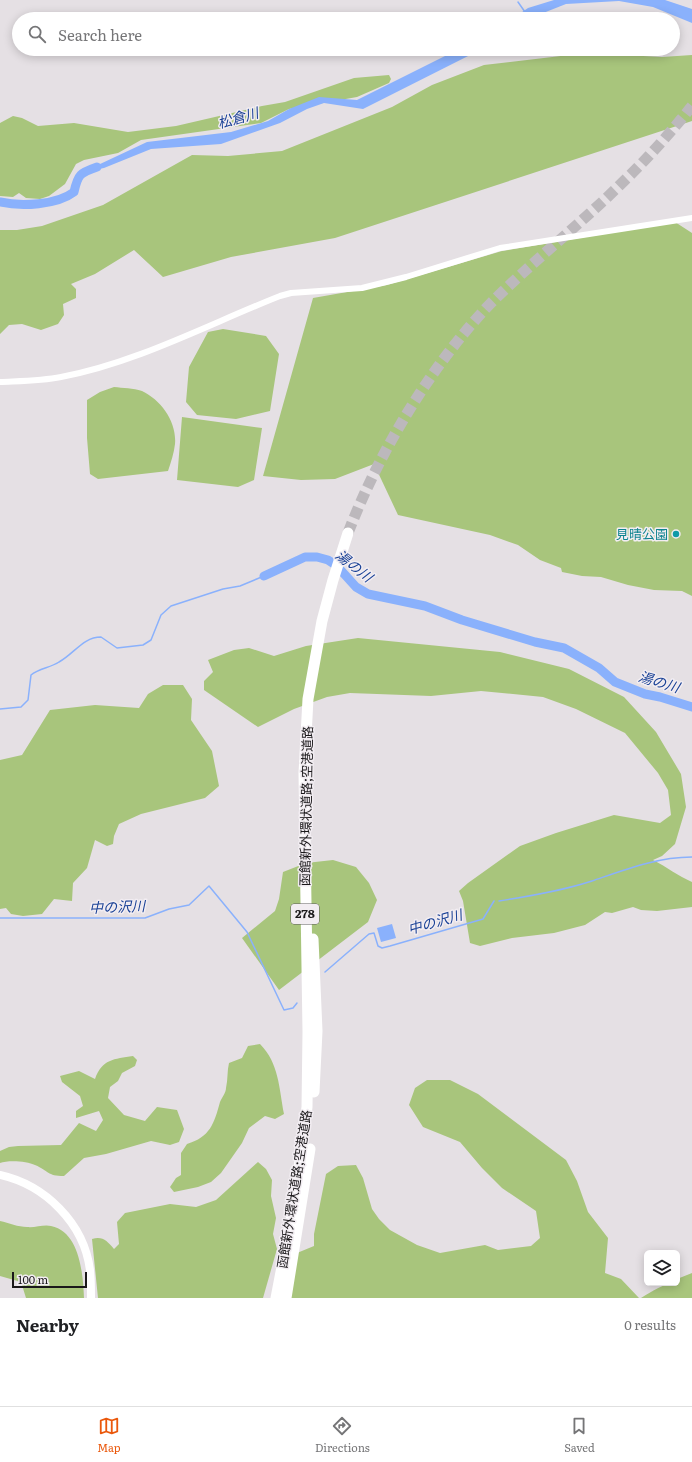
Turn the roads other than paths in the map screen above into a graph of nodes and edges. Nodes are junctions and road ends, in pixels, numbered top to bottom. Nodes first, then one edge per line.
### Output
1 (692, 218) edge
2 (0, 382) edge
3 (351, 534) tunnel mouth
4 (0, 1175) edge
5 (289, 1249) junction
6 (91, 1298) edge
7 (276, 1298) edge
8 (286, 1298) edge

1 - 2 street
3 - 5 highway, 函館新外環状道路;空港道路 / 278
4 - 6 main road
5 - 7 highway, 函館新外環状道路;空港道路 / 278
5 - 8 highway, 函館新外環状道路;空港道路 / 278

